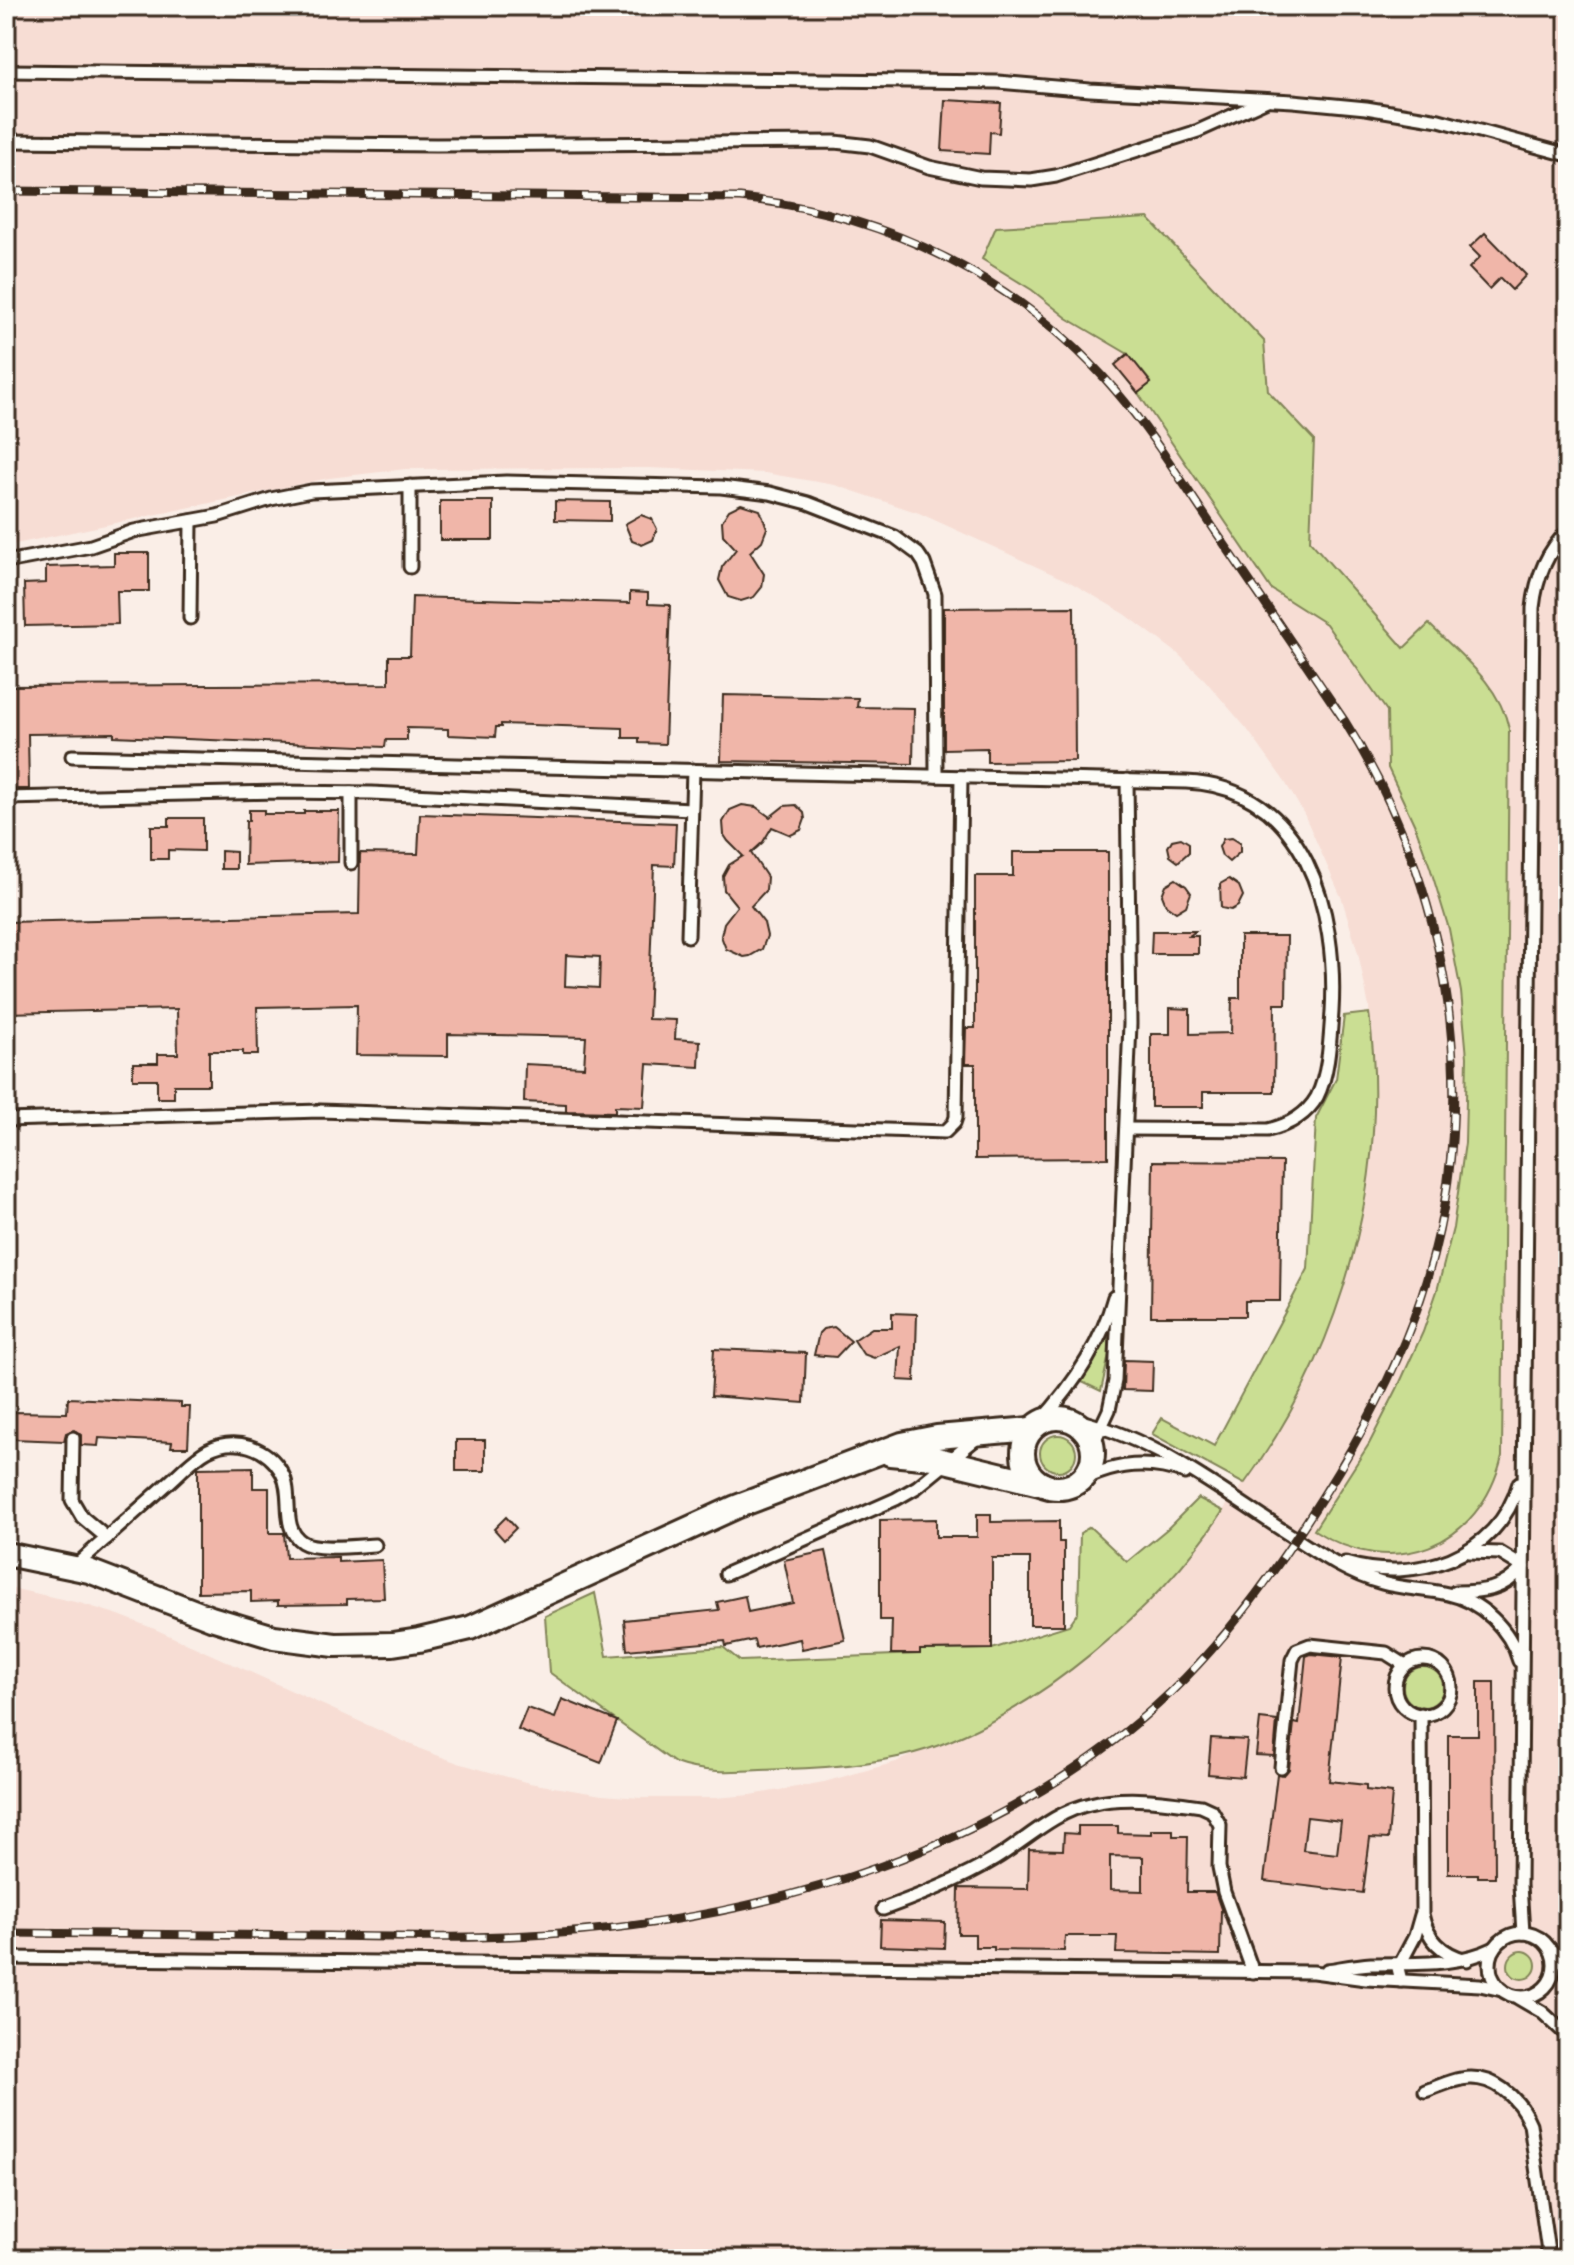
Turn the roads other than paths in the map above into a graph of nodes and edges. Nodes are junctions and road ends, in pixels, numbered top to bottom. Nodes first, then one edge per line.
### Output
1 (6, 71) edge
2 (1268, 100) junction
3 (6, 141) edge
4 (1568, 155) edge
5 (410, 486) junction
6 (191, 521) junction
7 (1568, 531) edge
8 (6, 562) edge
9 (410, 567) dead end
10 (190, 618) dead end
11 (72, 756) dead end
12 (693, 770) junction
13 (936, 776) junction
14 (961, 777) junction
15 (1127, 780) junction
16 (351, 793) junction
17 (6, 798) edge
18 (691, 809) junction
19 (351, 863) dead end
20 (688, 936) dead end
21 (6, 1120) edge
22 (1126, 1129) junction
23 (1118, 1282) junction
24 (1035, 1426) junction
25 (985, 1433) junction
26 (1098, 1435) junction
27 (73, 1438) dead end
28 (877, 1454) junction
29 (1524, 1455) junction
30 (947, 1462) junction
31 (1074, 1485) junction
32 (1211, 1485) junction
33 (1046, 1486) junction
34 (107, 1538) junction
35 (375, 1545) dead end
36 (1316, 1551) junction
37 (1467, 1553) junction
38 (6, 1554) edge
39 (73, 1567) junction
40 (1523, 1567) junction
41 (726, 1574) dead end
42 (1434, 1592) junction
43 (1405, 1665) junction
44 (1522, 1670) junction
45 (1421, 1714) junction
46 (1281, 1767) dead end
47 (883, 1909) dead end
48 (1422, 1914) junction
49 (1523, 1933) junction
50 (1546, 1945) junction
51 (1495, 1948) junction
52 (6, 1958) edge
53 (1467, 1960) junction
54 (1401, 1964) junction
55 (1568, 1967) edge
56 (1253, 1972) junction
57 (1313, 1972) junction
58 (1401, 1981) junction
59 (1502, 1990) junction
60 (1514, 1996) junction
61 (1568, 2036) edge
62 (1425, 2091) dead end
63 (1549, 2259) edge

1 - 2 lane
2 - 3 lane
2 - 4 lane
5 - 6 lane
5 - 9 lane
5 - 13 lane
6 - 8 lane
6 - 10 lane
7 - 29 lane
11 - 12 lane
12 - 13 lane
12 - 18 lane
13 - 14 lane
14 - 15 lane
14 - 21 lane
15 - 22 lane
15 - 22 lane
16 - 17 lane
16 - 18 lane
16 - 19 lane
18 - 20 lane
22 - 23 lane
23 - 24 lane
23 - 26 lane
24 - 25 street
24 - 26 street
24 - 33 street
25 - 28 street
25 - 30 lane
26 - 31 street
26 - 32 lane
27 - 34 lane
28 - 30 street
28 - 39 street
29 - 37 lane
29 - 40 lane
30 - 33 street
30 - 41 lane
31 - 32 lane
31 - 33 street
32 - 36 lane
34 - 35 lane
34 - 39 lane
36 - 37 lane
36 - 42 lane
37 - 40 lane
38 - 39 street
40 - 42 lane
40 - 44 lane
42 - 44 lane
43 - 45 lane
43 - 45 lane
43 - 46 lane
44 - 49 lane
45 - 48 lane
47 - 56 lane
48 - 53 lane
48 - 54 lane
49 - 50 lane
49 - 51 lane
50 - 55 lane
50 - 60 lane
51 - 53 lane
51 - 59 lane
52 - 56 lane
53 - 54 lane
54 - 57 lane
54 - 58 lane
56 - 57 lane
57 - 58 lane
58 - 59 lane
59 - 60 lane
60 - 61 lane
62 - 63 lane

